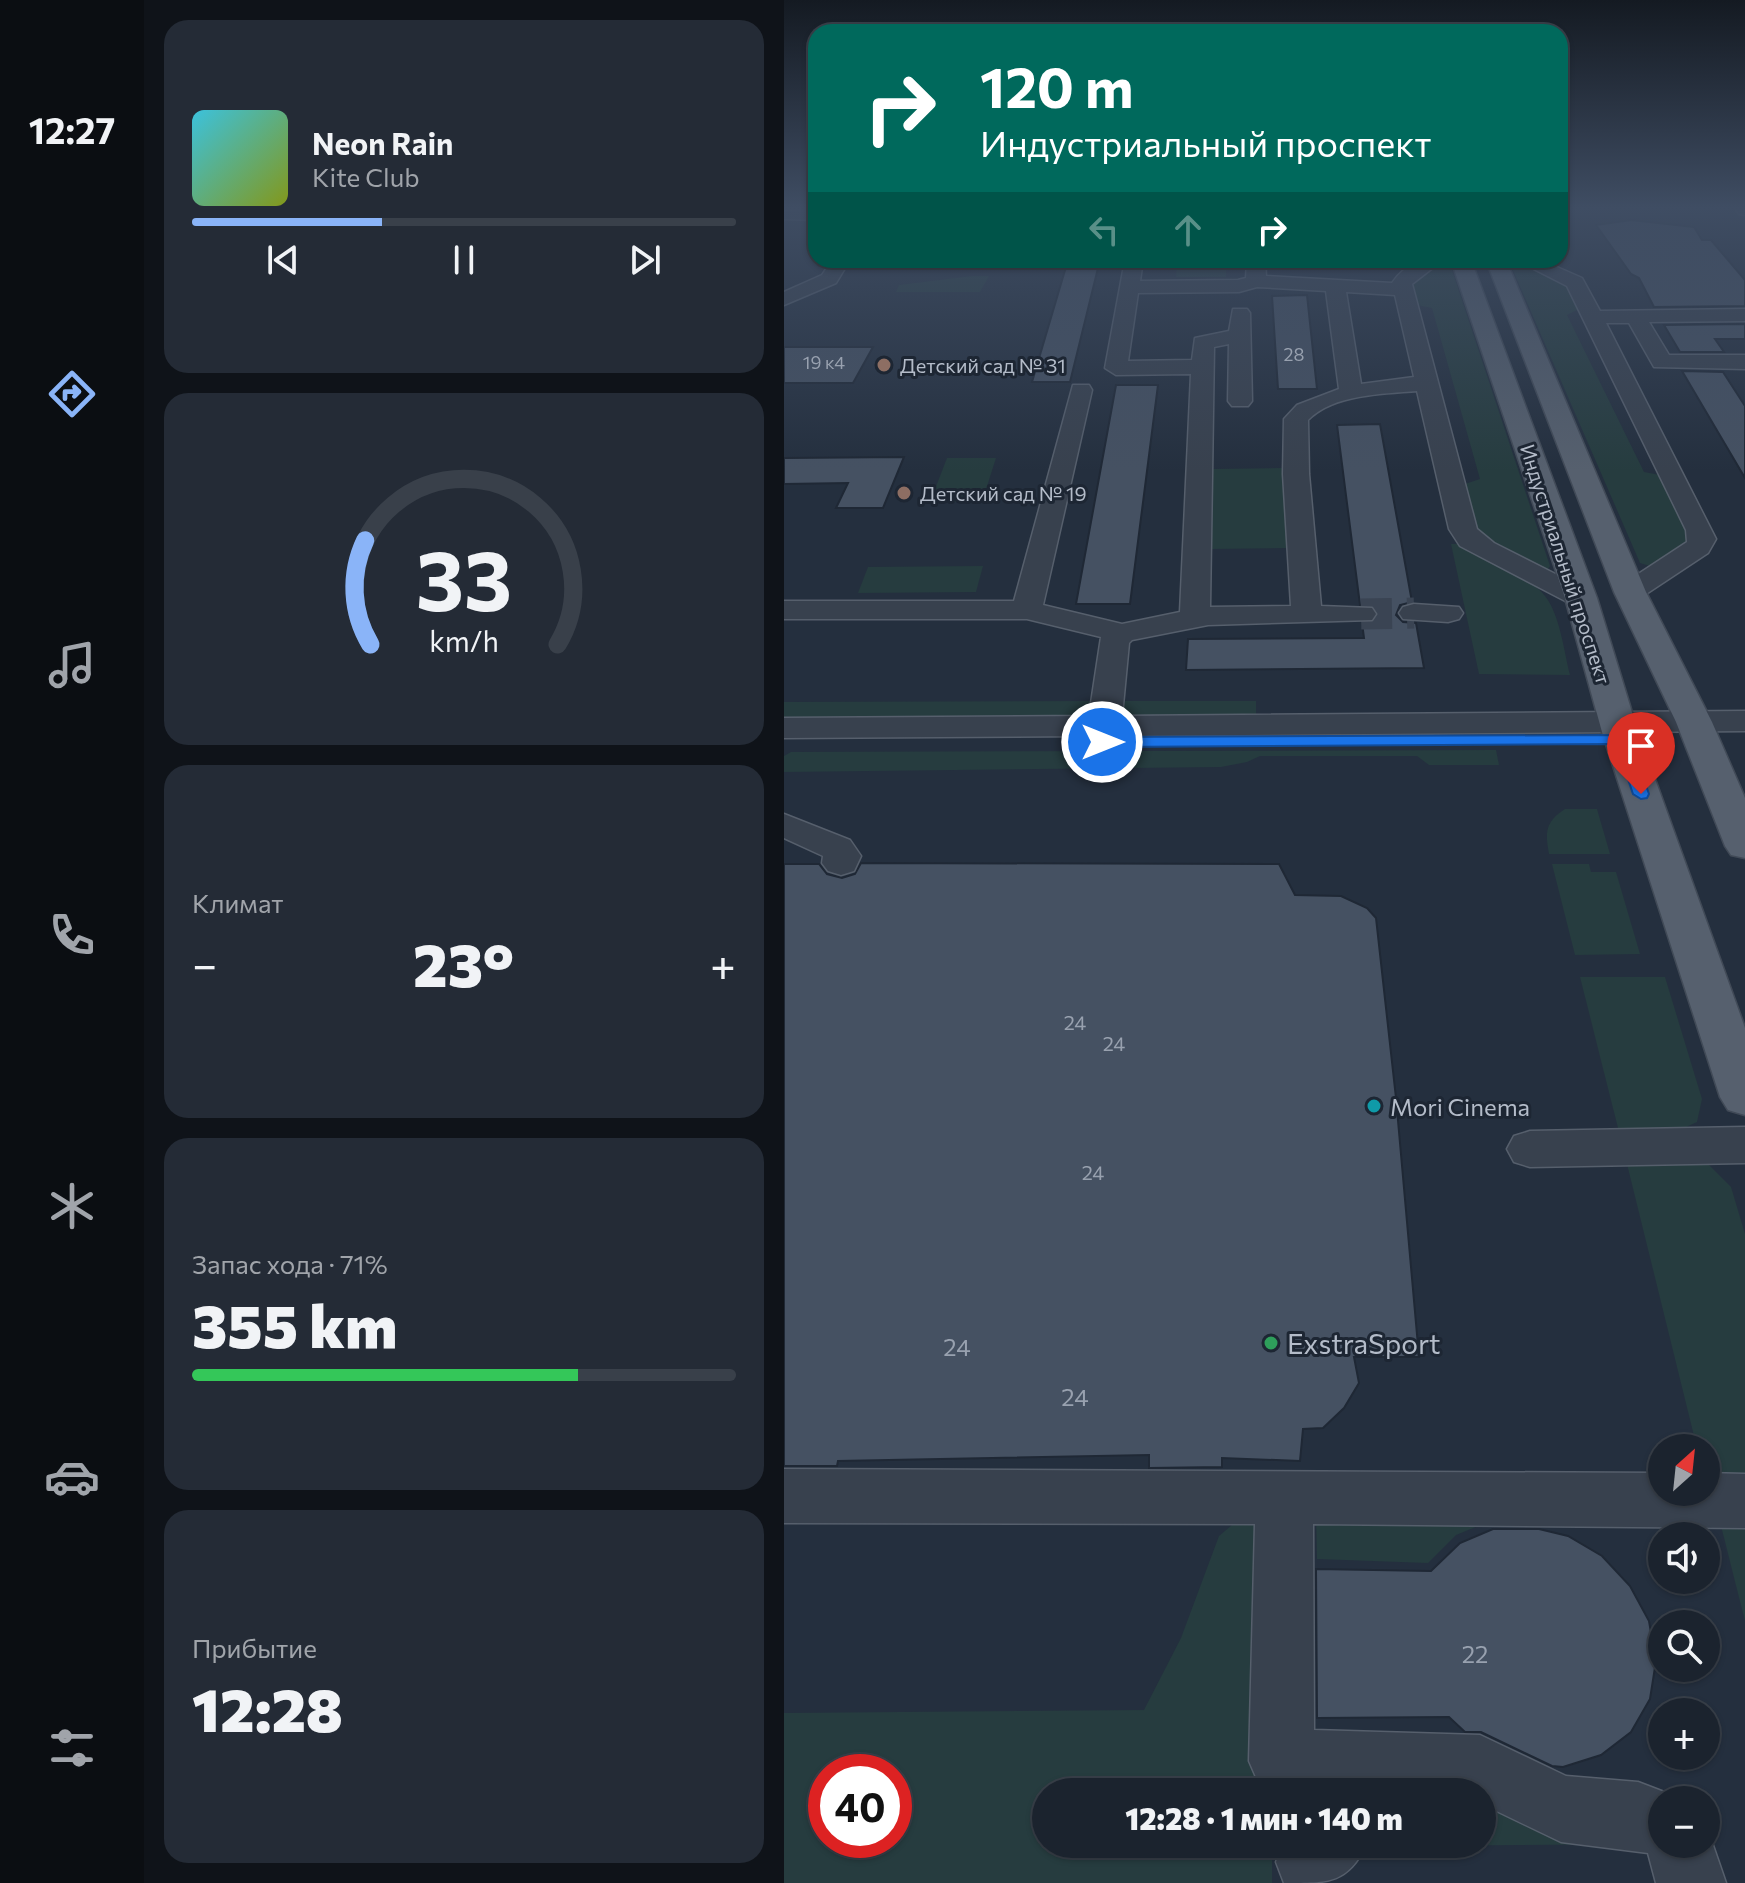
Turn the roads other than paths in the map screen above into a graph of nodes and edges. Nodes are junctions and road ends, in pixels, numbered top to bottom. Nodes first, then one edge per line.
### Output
1 (1127, 295) edge
2 (1247, 295) edge
3 (1336, 295) edge
4 (1405, 295) edge
5 (1473, 295) edge
6 (1510, 295) edge
7 (1581, 295) edge
8 (1745, 315) edge
9 (1635, 316) junction
10 (1592, 317) junction
11 (1241, 337) junction
12 (1745, 362) edge
13 (1201, 367) junction
14 (1427, 383) junction
15 (1081, 390) dead end
16 (1351, 394) junction
17 (1202, 401) junction
18 (1273, 402) junction
19 (1305, 585) junction
20 (1630, 592) junction
21 (1581, 598) junction
22 (784, 610) edge
23 (1027, 610) junction
24 (1414, 613) tunnel mouth
25 (1448, 613) dead end
26 (1361, 614) tunnel mouth
27 (1307, 615) junction
28 (1202, 617) junction
29 (1122, 633) junction
30 (1745, 721) edge
31 (784, 728) edge
32 (1698, 730) junction
33 (1620, 731) junction
34 (1103, 734) junction
35 (1745, 739) edge
36 (784, 743) edge
37 (784, 825) edge
38 (1745, 846) edge
39 (841, 863) dead end
40 (1745, 1097) edge
41 (1745, 1145) edge
42 (1530, 1149) dead end
43 (784, 1496) edge
44 (1284, 1497) junction
45 (1745, 1501) edge
46 (1347, 1778) edge
47 (1648, 1819) edge
48 (1684, 1858) edge
49 (1691, 1883) edge

1 - 13 street
2 - 11 street
3 - 16 street
4 - 14 street
5 - 21 main road, Индустриальный проспект
6 - 20 main road, Индустриальный проспект
7 - 10 street
8 - 9 street
9 - 10 street
9 - 12 street
10 - 20 street
11 - 13 street
11 - 18 street
13 - 17 street
14 - 16 street
14 - 21 street
15 - 23 street
16 - 18 street
17 - 18 street
17 - 28 street
18 - 19 street
19 - 27 street
19 - 28 street
20 - 32 main road, Индустриальный проспект
21 - 33 main road, Индустриальный проспект
22 - 23 street
23 - 29 street
24 - 25 street
26 - 27 street
27 - 28 street
28 - 29 street
29 - 34 street
30 - 32 street
31 - 34 street
32 - 33 street
32 - 35 street
32 - 38 main road, Индустриальный проспект
33 - 34 street
33 - 40 main road, Индустриальный проспект
34 - 36 street
37 - 39 street
41 - 42 street
43 - 44 street
44 - 45 street
44 - 46 street
46 - 47 street
48 - 49 street

